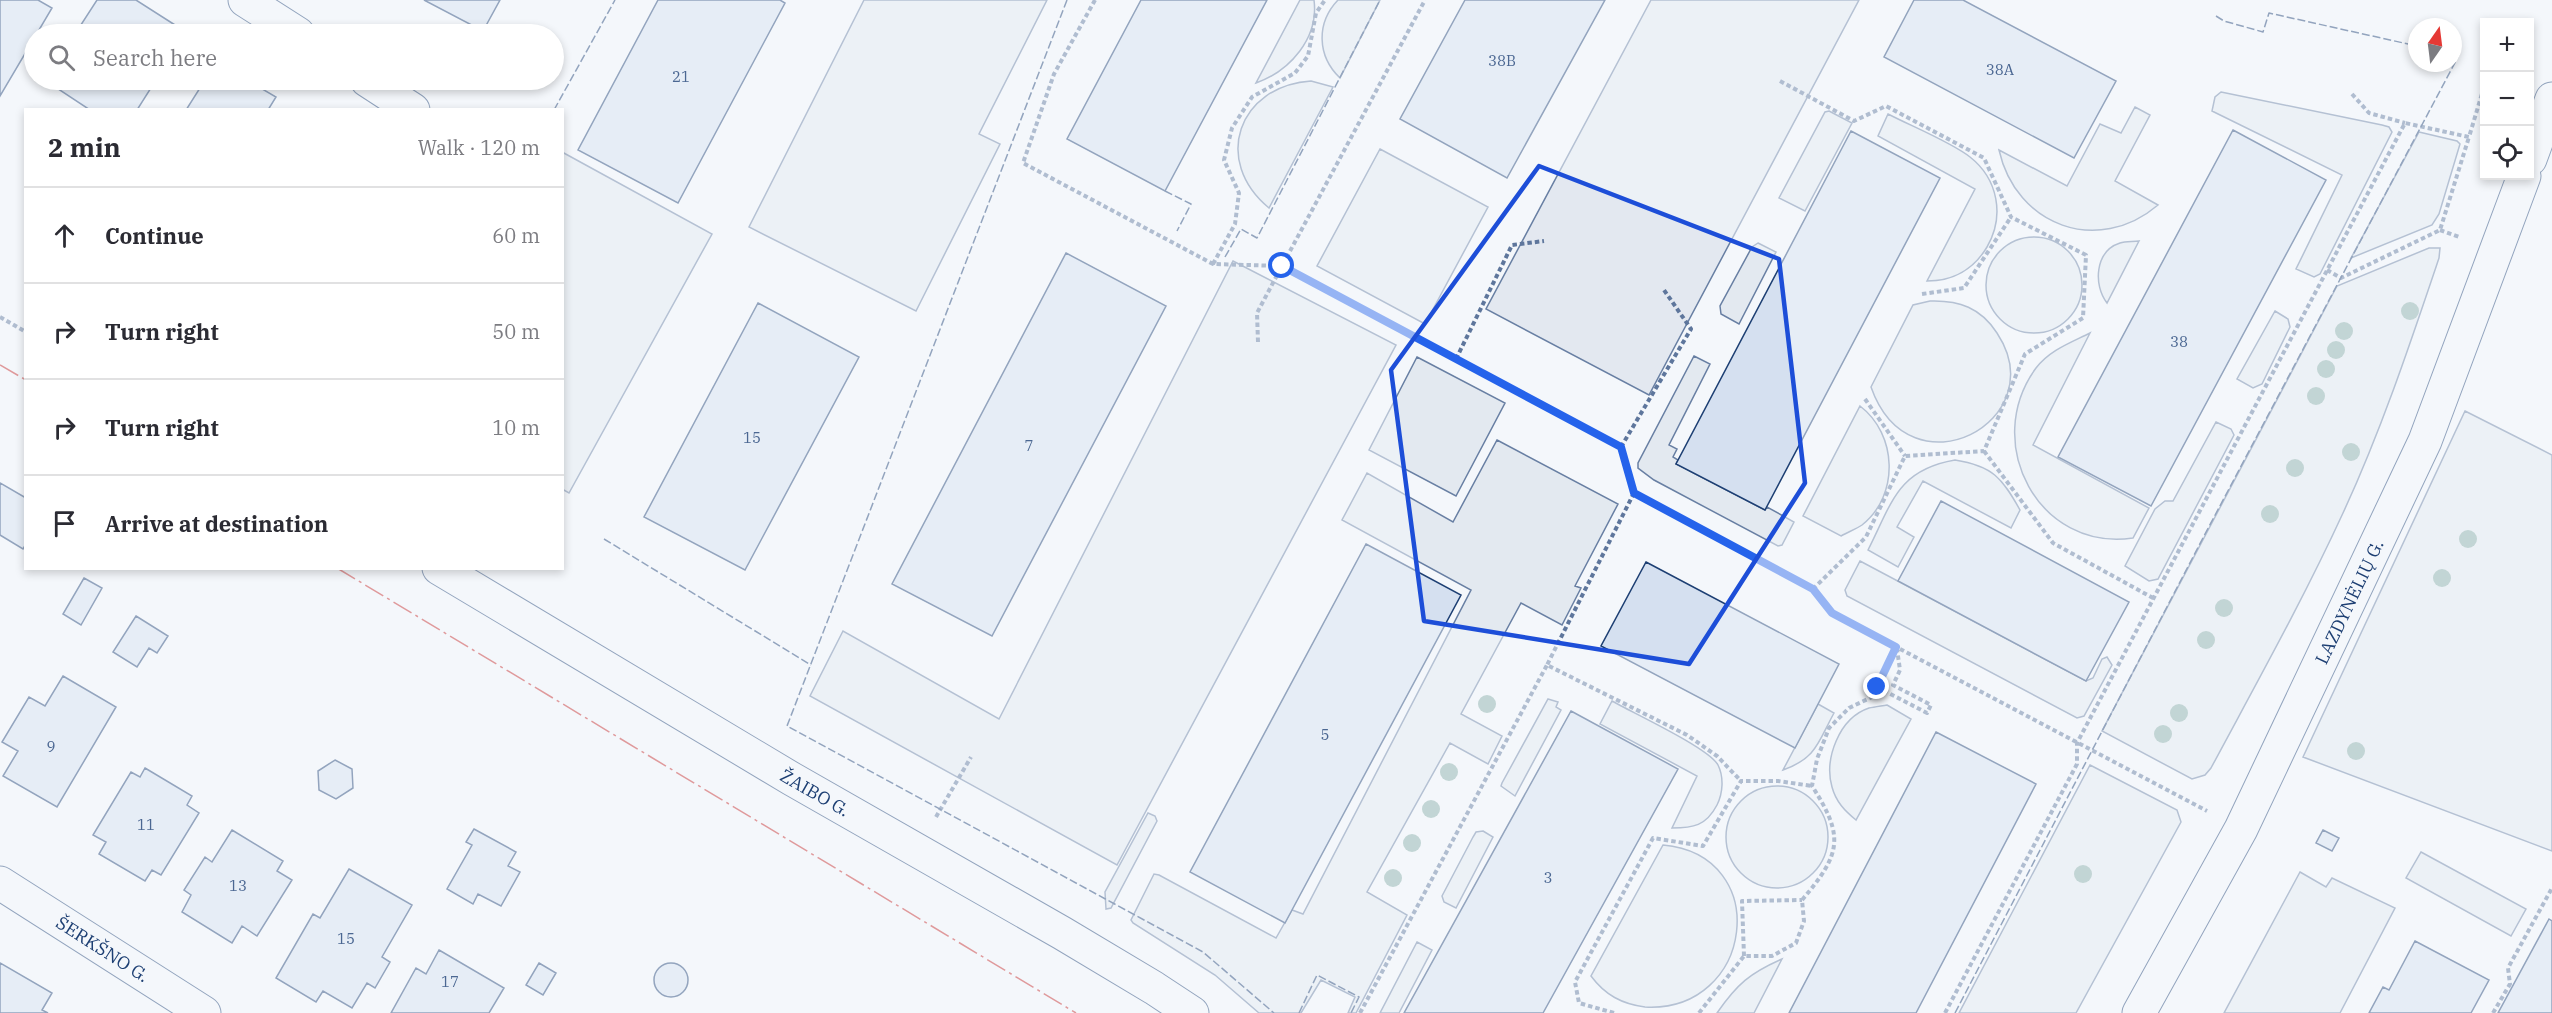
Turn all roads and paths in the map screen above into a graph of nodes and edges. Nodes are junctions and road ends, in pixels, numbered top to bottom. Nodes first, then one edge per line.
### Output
1 (246, 0) edge
2 (1095, 0) edge
3 (1325, 0) edge
4 (1425, 0) edge
5 (283, 24) edge
6 (1780, 81) dead end
7 (383, 90) edge
8 (2352, 94) dead end
9 (2552, 99) edge
10 (2480, 100) edge
11 (411, 108) edge
12 (2405, 123) junction
13 (2469, 137) junction
14 (2534, 146) edge
15 (2523, 180) edge
16 (2011, 217) junction
17 (1544, 241) dead end
18 (1213, 264) junction
19 (1282, 266) junction
20 (2327, 270) junction
21 (1664, 290) dead end
22 (1922, 294) dead end
23 (0, 317) edge
24 (24, 331) edge
25 (1257, 342) dead end
26 (1456, 359) junction
27 (1864, 399) dead end
28 (1621, 447) junction
29 (1984, 451) junction
30 (1905, 456) junction
31 (1634, 493) junction
32 (442, 570) edge
33 (1813, 589) junction
34 (2153, 598) junction
35 (1897, 648) junction
36 (1547, 665) junction
37 (1877, 687) junction
38 (2077, 743) junction
39 (971, 757) dead end
40 (1741, 781) junction
41 (1812, 786) junction
42 (944, 804) dead end
43 (2241, 830) junction
44 (0, 883) edge
45 (2552, 888) edge
46 (1802, 900) junction
47 (1744, 956) junction
48 (204, 1013) edge
49 (1192, 1013) edge
50 (1360, 1013) edge
51 (1614, 1013) edge
52 (1699, 1013) edge
53 (1945, 1013) edge
54 (2139, 1013) edge
55 (2493, 1013) edge

1 - 5 street
2 - 18 path
3 - 18 path
4 - 19 path
6 - 16 path
7 - 11 street
8 - 12 path
9 - 14 street
10 - 13 path
12 - 13 path
12 - 20 path
13 - 20 path
15 - 43 street, LAZDYNĖLIŲ G.
16 - 22 path
16 - 29 path
17 - 26 path
18 - 19 path
19 - 25 path
19 - 26 path
20 - 34 path
21 - 28 path
23 - 24 path
26 - 28 path
27 - 30 path
28 - 31 path
29 - 30 path
29 - 34 path
30 - 33 path
31 - 33 path
31 - 36 path
32 - 49 street, ŽAIBO G.
33 - 35 path
34 - 38 path
35 - 37 path
35 - 37 path
35 - 38 path
36 - 40 path
36 - 50 path
37 - 41 path
38 - 43 path
38 - 53 path
39 - 42 path
40 - 41 path
40 - 51 path
41 - 46 path
43 - 54 street, LAZDYNĖLIŲ G.
44 - 48 street, ŠERKŠNO G.
45 - 55 path
46 - 47 path
46 - 47 path
47 - 52 path

